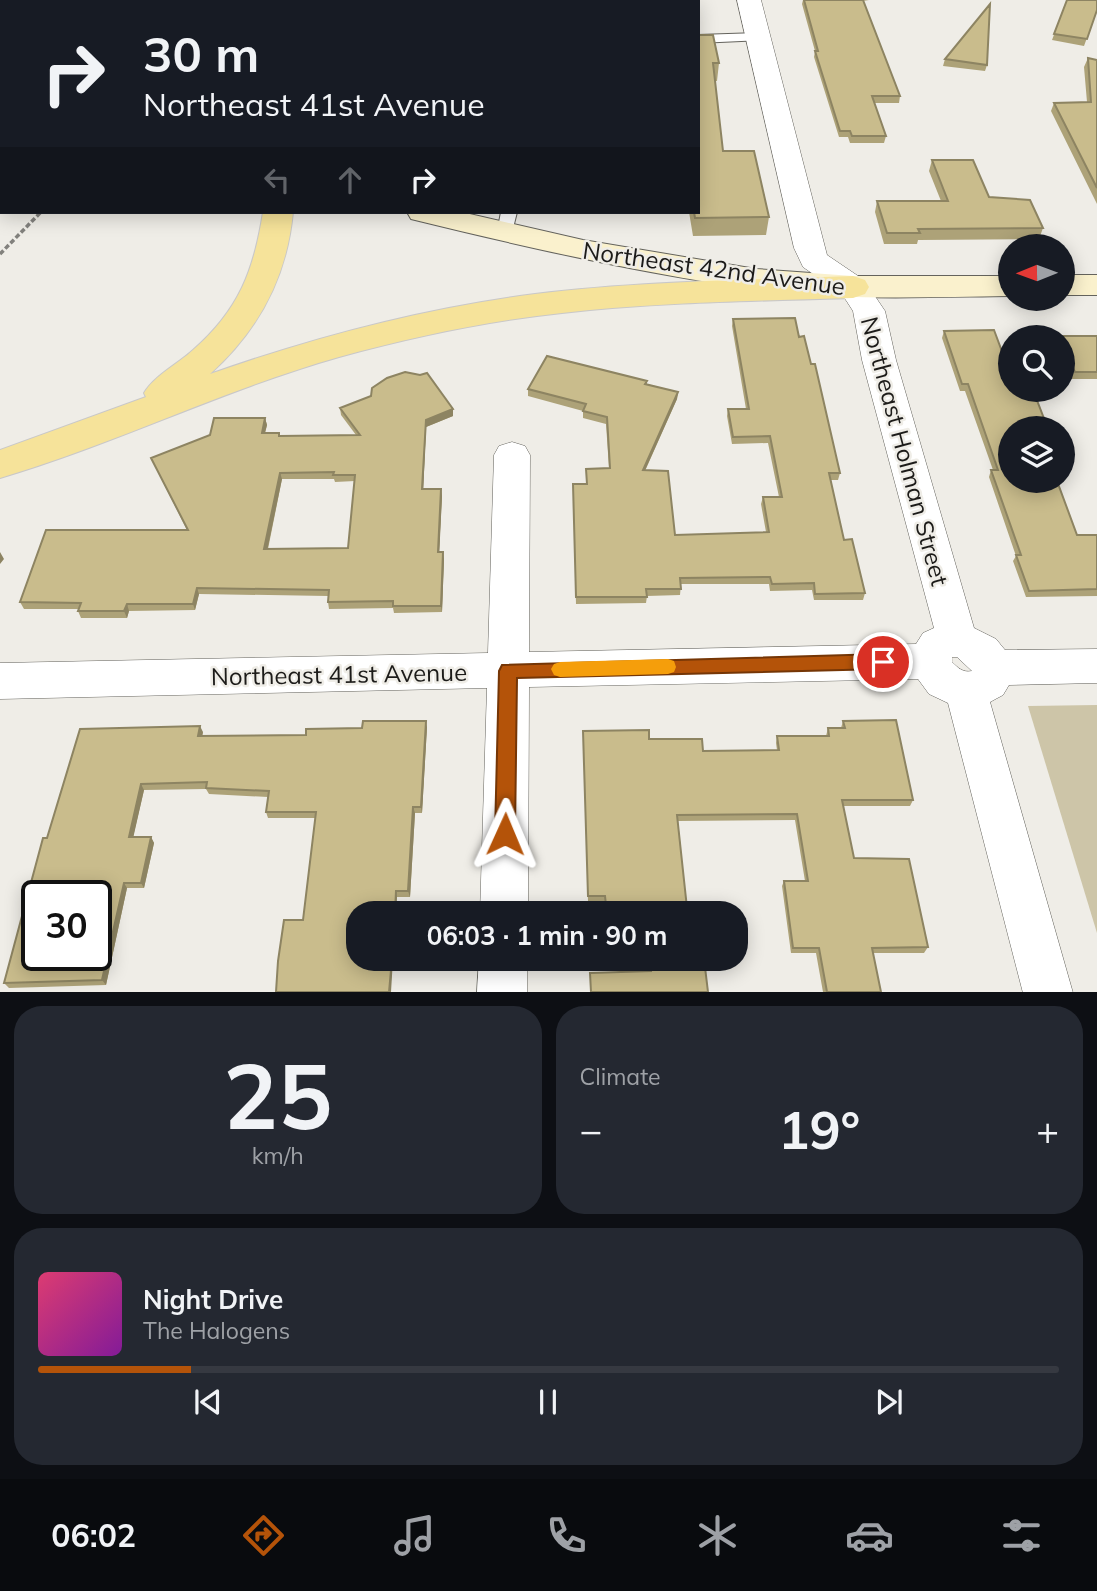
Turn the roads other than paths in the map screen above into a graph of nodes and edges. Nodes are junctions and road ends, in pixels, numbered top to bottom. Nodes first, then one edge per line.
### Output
1 (749, 0) edge
2 (758, 37) junction
3 (700, 39) edge
4 (278, 214) edge
5 (437, 214) edge
6 (507, 223) edge
7 (1075, 285) edge
8 (1097, 285) edge
9 (998, 286) edge
10 (853, 288) junction
11 (105, 426) junction
12 (512, 455) dead end
13 (0, 464) edge
14 (0, 482) edge
15 (944, 650) junction
16 (1097, 666) edge
17 (508, 671) junction
18 (979, 679) junction
19 (0, 681) edge
20 (504, 901) edge
21 (503, 971) edge
22 (502, 992) edge
23 (1048, 992) edge

1 - 2 street, Northeast Holman Street
2 - 3 lane
2 - 10 street, Northeast Holman Street
4 - 11 main road
5 - 6 street, Northeast 42nd Avenue
6 - 10 street, Northeast 42nd Avenue
7 - 8 street
9 - 10 street, Northeast 42nd Avenue
10 - 11 main road
10 - 15 street, Northeast Holman Street
11 - 13 main road
11 - 14 main road
12 - 17 street
15 - 17 street, Northeast 41st Avenue
15 - 18 street
16 - 18 street
17 - 19 street, Northeast 41st Avenue
17 - 20 street
18 - 23 street
21 - 22 street

